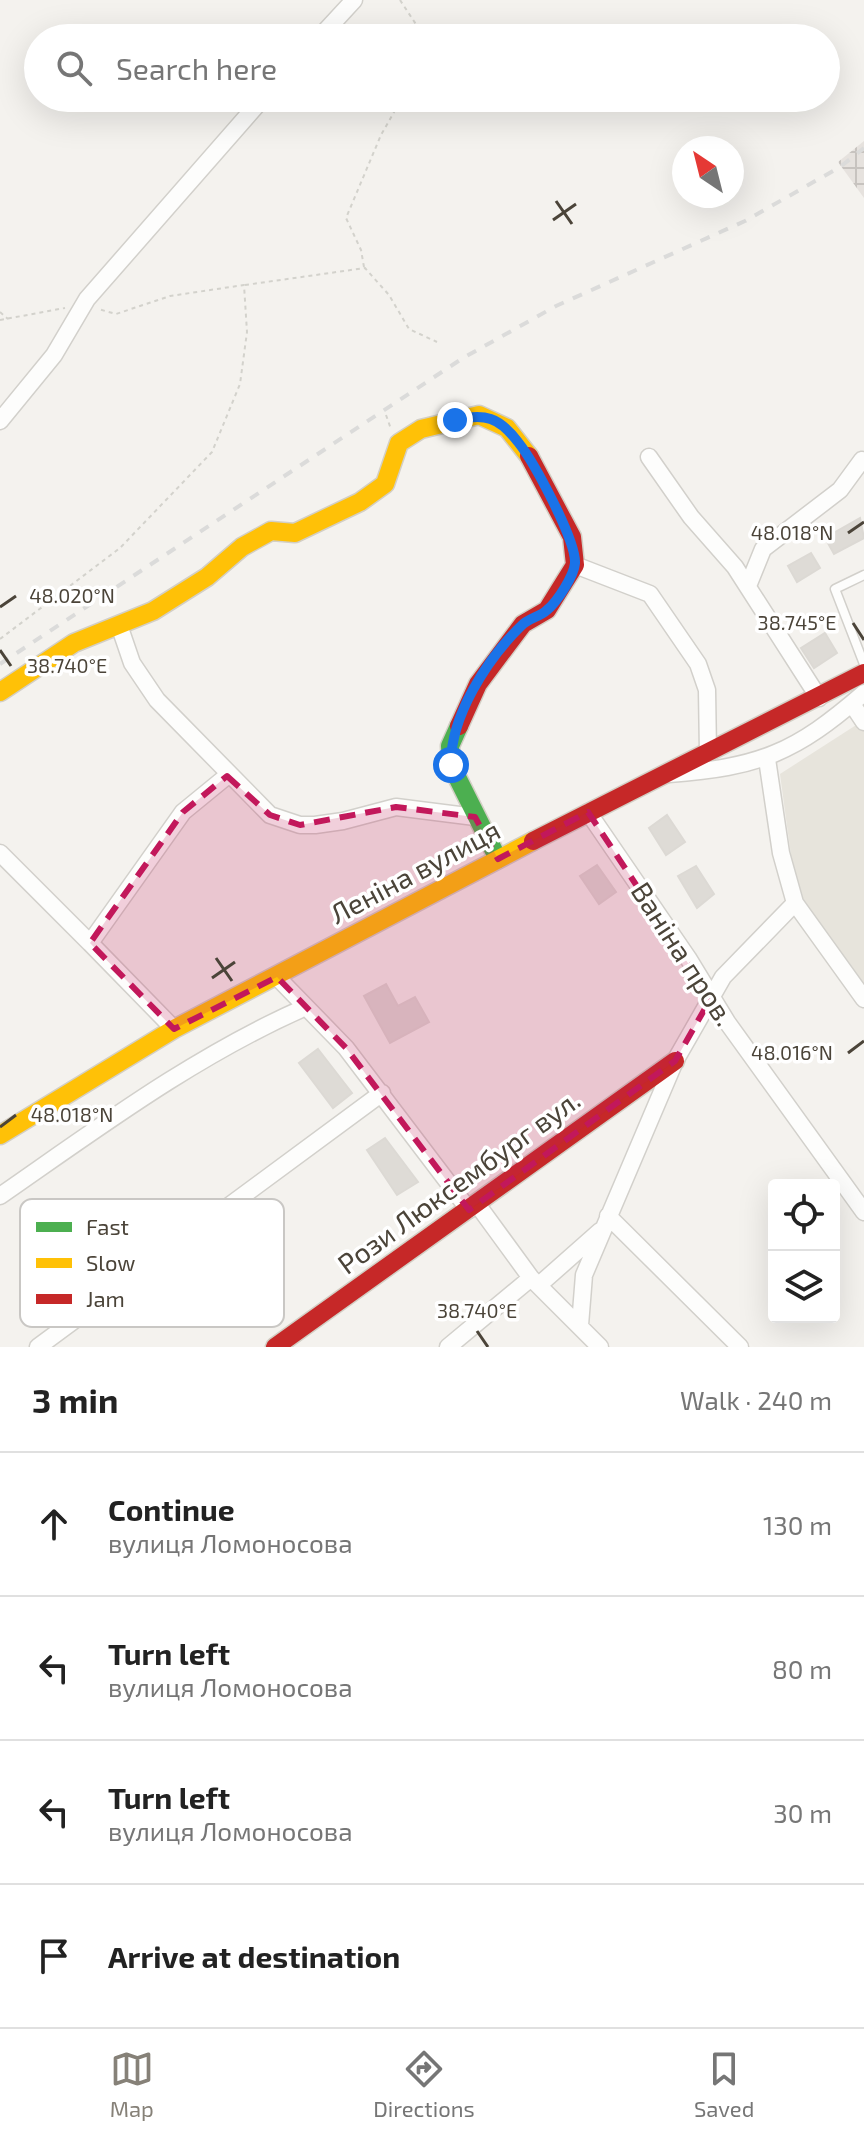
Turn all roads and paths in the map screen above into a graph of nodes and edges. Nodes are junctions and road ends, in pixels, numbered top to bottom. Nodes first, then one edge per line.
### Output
1 (354, 0) edge
2 (400, 0) edge
3 (332, 24) edge
4 (416, 24) edge
5 (251, 112) edge
6 (395, 112) edge
7 (365, 268) junction
8 (244, 285) junction
9 (87, 299) junction
10 (0, 312) edge
11 (8, 319) junction
12 (0, 320) edge
13 (437, 342) dead end
14 (0, 421) edge
15 (649, 457) dead end
16 (862, 460) dead end
17 (575, 565) junction
18 (864, 575) edge
19 (748, 586) junction
20 (119, 625) junction
21 (0, 639) edge
22 (864, 664) edge
23 (864, 673) edge
24 (0, 692) edge
25 (819, 698) junction
26 (858, 698) edge
27 (864, 722) edge
28 (708, 753) junction
29 (767, 759) junction
30 (663, 775) junction
31 (227, 776) junction
32 (588, 812) junction
33 (475, 817) junction
34 (0, 853) edge
35 (498, 859) junction
36 (795, 903) junction
37 (90, 943) junction
38 (277, 977) junction
39 (711, 998) junction
40 (864, 999) edge
41 (306, 1007) junction
42 (174, 1029) junction
43 (675, 1061) junction
44 (382, 1093) junction
45 (0, 1135) edge
46 (0, 1196) edge
47 (238, 1199) edge
48 (473, 1207) junction
49 (864, 1212) edge
50 (606, 1222) junction
51 (535, 1282) junction
52 (65, 1327) edge
53 (587, 1339) edge
54 (38, 1347) edge
55 (275, 1347) edge
56 (448, 1347) edge
57 (740, 1347) edge

1 - 3 street
2 - 4 path
5 - 9 street
6 - 7 path
7 - 8 path
7 - 13 path
8 - 9 path
8 - 21 path
9 - 11 path
9 - 14 street
10 - 11 path
11 - 12 path
15 - 19 street
16 - 19 street
17 - 20 street
17 - 28 street
17 - 33 street
18 - 22 lane
19 - 25 street
20 - 24 street
20 - 31 street
23 - 25 street, Леніна вулиця
25 - 28 street, Леніна вулиця
26 - 27 street
26 - 29 street
28 - 30 street, Леніна вулиця
29 - 30 street
29 - 36 street
30 - 32 street, Леніна вулиця
31 - 33 street
31 - 37 street
32 - 35 street, Леніна вулиця
32 - 39 street, Ваніна пров.
33 - 35 street
34 - 37 street
35 - 38 street, Леніна вулиця
36 - 39 street
36 - 40 street
37 - 42 street
38 - 41 street
38 - 42 street, Леніна вулиця
39 - 43 street
39 - 49 street, Ваніна пров.
41 - 44 street
41 - 46 street
42 - 45 street, Леніна вулиця
43 - 48 street, Рози Люксембург вул.
43 - 50 street
44 - 47 street
44 - 48 street
48 - 51 street
48 - 55 street, Рози Люксембург вул.
50 - 51 street
50 - 53 street
50 - 57 street
51 - 53 street
51 - 56 street
52 - 54 street

